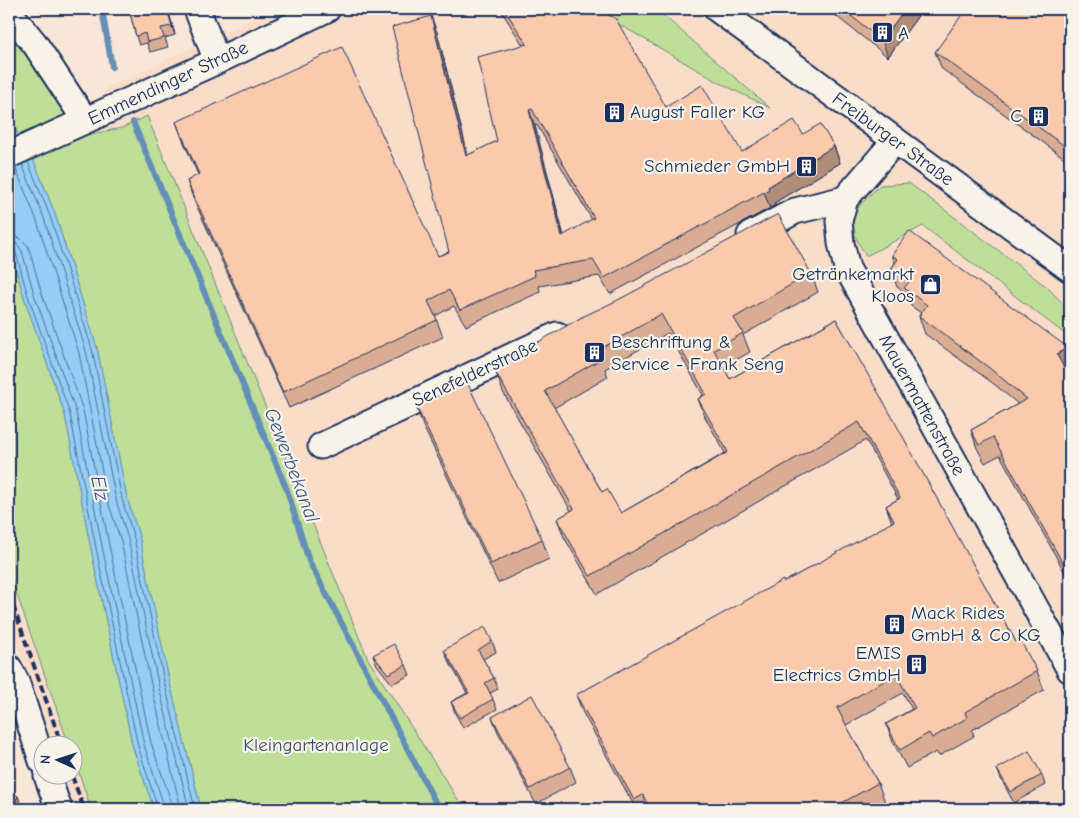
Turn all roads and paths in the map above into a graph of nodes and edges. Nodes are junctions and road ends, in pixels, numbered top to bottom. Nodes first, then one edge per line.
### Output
1 (197, 9) edge
2 (327, 9) edge
3 (717, 9) edge
4 (9, 12) edge
5 (217, 61) junction
6 (74, 126) junction
7 (895, 141) junction
8 (9, 155) edge
9 (845, 199) junction
10 (728, 247) edge
11 (1070, 269) edge
12 (575, 326) edge
13 (320, 446) dead end
14 (9, 668) edge
15 (1070, 670) edge
16 (34, 736) edge
17 (50, 786) edge
18 (58, 809) edge

1 - 5 street
2 - 5 street, Emmendinger Straße
3 - 7 street, Freiburger Straße
4 - 6 street
5 - 6 street, Emmendinger Straße
6 - 8 street, Emmendinger Straße
7 - 9 street, Mauermattenstraße
7 - 11 street, Freiburger Straße
9 - 10 street
9 - 15 street, Mauermattenstraße
12 - 13 street, Senefelderstraße
14 - 16 street
17 - 18 street

